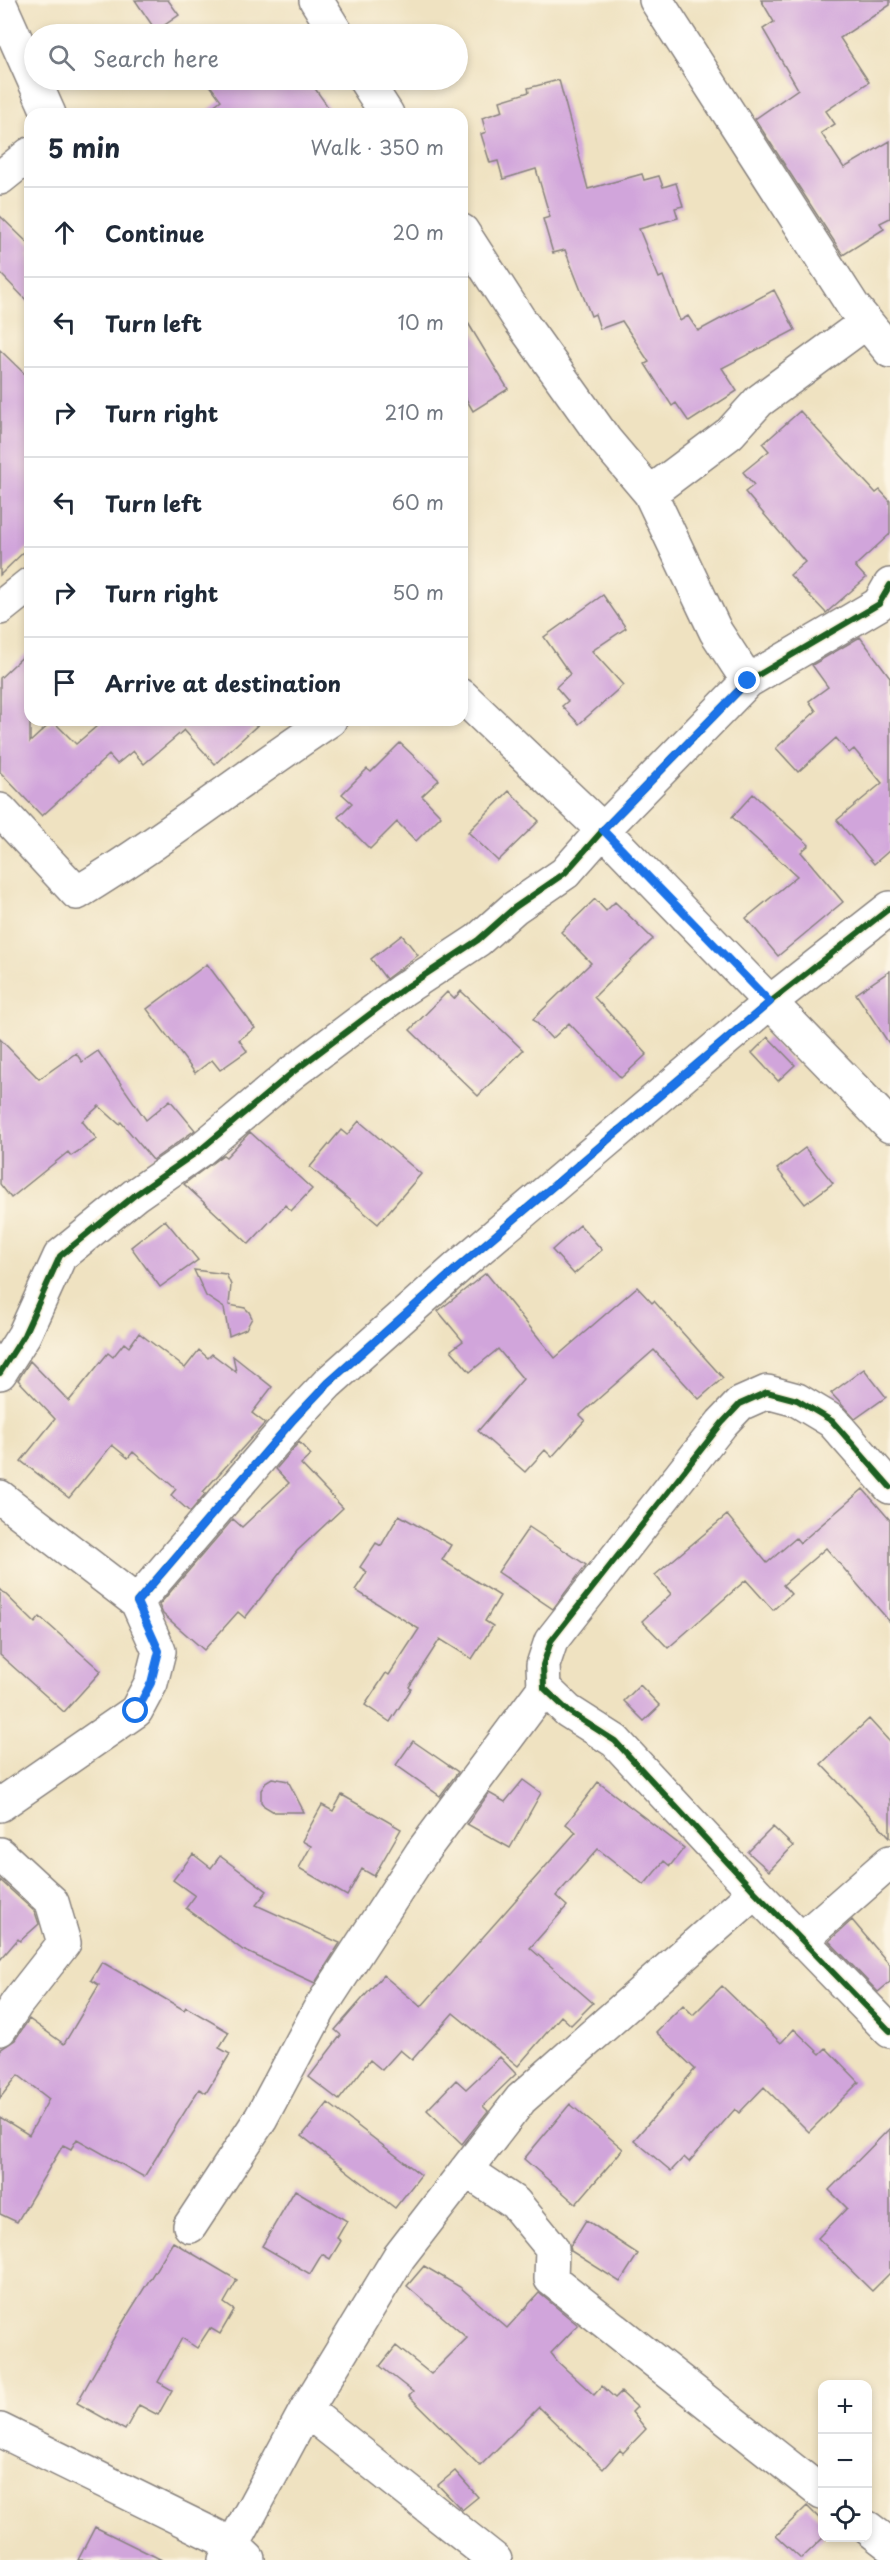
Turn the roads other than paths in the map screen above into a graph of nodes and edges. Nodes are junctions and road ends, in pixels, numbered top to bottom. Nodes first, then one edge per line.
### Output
1 (316, 0) edge
2 (657, 0) edge
3 (0, 4) edge
4 (331, 24) edge
5 (24, 58) edge
6 (38, 90) edge
7 (371, 90) edge
8 (46, 108) edge
9 (383, 108) edge
10 (24, 159) edge
11 (0, 178) edge
12 (468, 240) edge
13 (865, 323) junction
14 (890, 351) edge
15 (650, 493) junction
16 (890, 585) edge
17 (24, 589) edge
18 (0, 608) edge
19 (748, 681) junction
20 (468, 702) edge
21 (321, 726) edge
22 (0, 810) edge
23 (603, 830) junction
24 (890, 908) edge
25 (770, 1002) junction
26 (890, 1126) edge
27 (0, 1373) edge
28 (890, 1487) edge
29 (0, 1497) edge
30 (137, 1602) junction
31 (544, 1688) junction
32 (0, 1805) edge
33 (0, 1854) edge
34 (890, 1862) edge
35 (755, 1892) junction
36 (801, 1940) junction
37 (0, 2029) edge
38 (890, 2031) edge
39 (466, 2170) junction
40 (190, 2226) dead end
41 (306, 2410) junction
42 (0, 2430) edge
43 (818, 2490) edge
44 (872, 2532) edge
45 (890, 2546) edge
46 (236, 2555) edge
47 (495, 2560) edge

1 - 4 street
2 - 13 street
3 - 5 street
6 - 8 street
7 - 9 street
10 - 11 street
12 - 15 street
13 - 14 street
13 - 15 street
15 - 19 street
16 - 19 street
17 - 18 street
19 - 23 street
20 - 23 street
21 - 22 street
23 - 25 street
23 - 27 street
24 - 25 street
25 - 26 street
25 - 30 street
28 - 31 street
29 - 30 street
30 - 32 street
31 - 35 street
31 - 40 street
33 - 37 street
34 - 36 street
35 - 36 street
35 - 39 street
36 - 38 street
39 - 41 street
39 - 43 street
41 - 46 street
41 - 47 street
42 - 46 street
44 - 45 street

